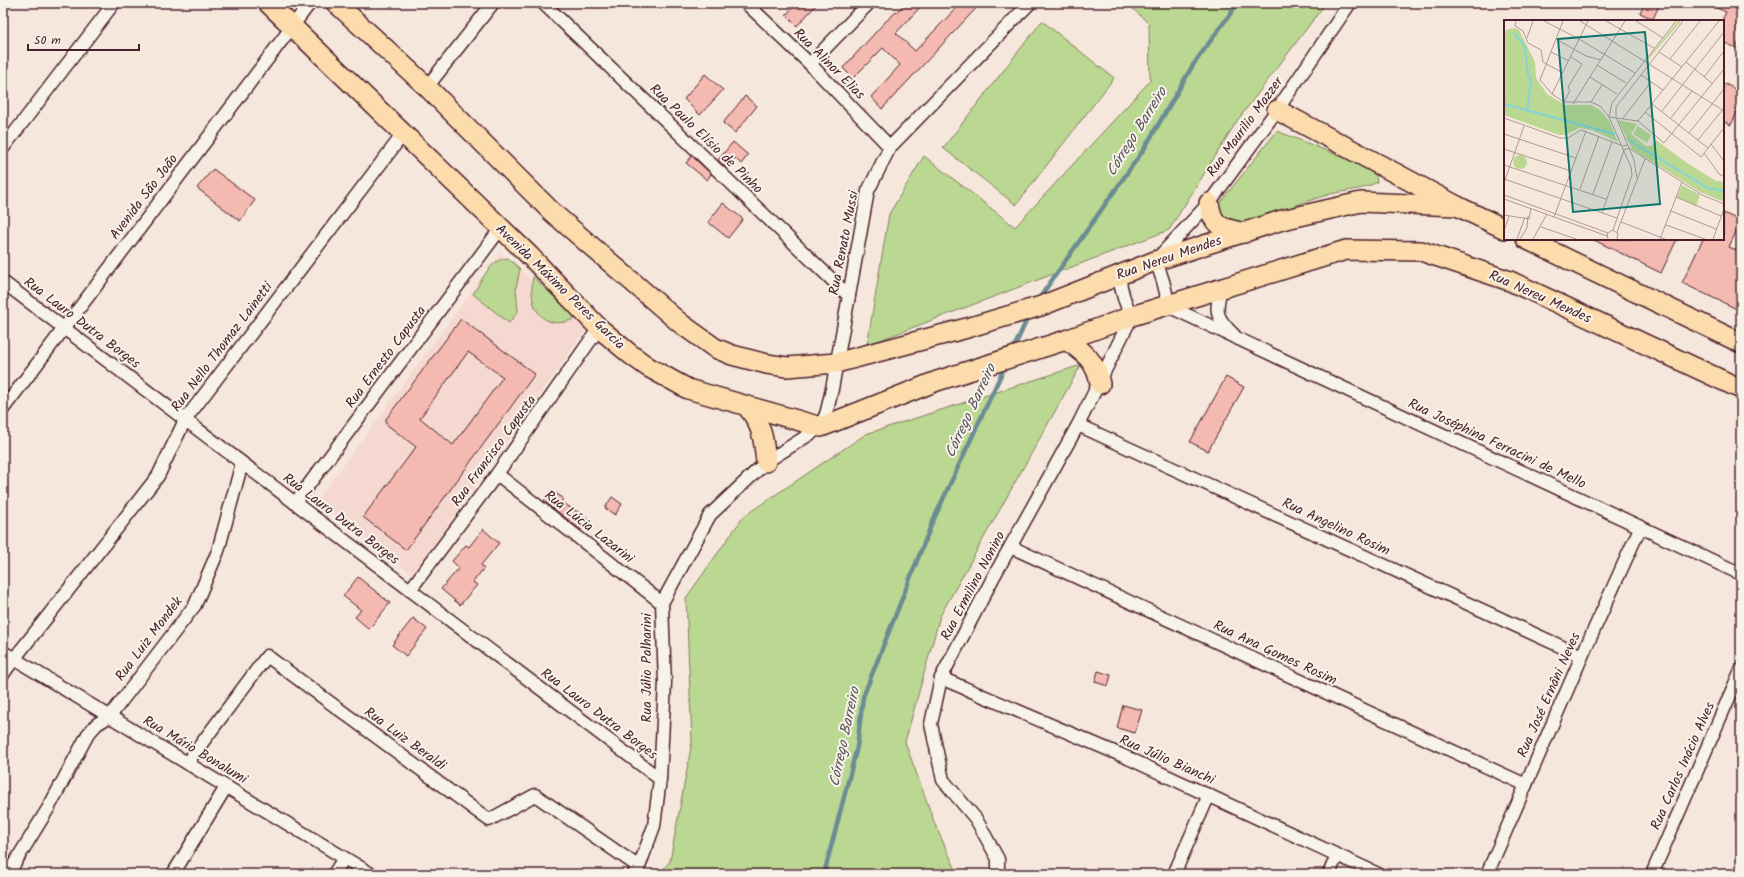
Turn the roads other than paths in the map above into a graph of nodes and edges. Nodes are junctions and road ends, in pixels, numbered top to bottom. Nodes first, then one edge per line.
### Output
1 (114, 3) edge
2 (268, 3) edge
3 (310, 3) edge
4 (336, 3) edge
5 (493, 3) edge
6 (543, 3) edge
7 (746, 3) edge
8 (868, 3) edge
9 (1030, 3) edge
10 (1350, 3) edge
11 (292, 25) junction
12 (810, 64) junction
13 (427, 87) junction
14 (1277, 110) junction
15 (404, 133) junction
16 (890, 147) junction
17 (3, 148) edge
18 (1209, 203) junction
19 (1457, 206) junction
20 (501, 228) junction
21 (1504, 229) edge
22 (1244, 233) junction
23 (1528, 240) edge
24 (1156, 261) junction
25 (1119, 276) junction
26 (3, 282) edge
27 (1221, 288) junction
28 (849, 296) junction
29 (1168, 306) junction
30 (1132, 316) junction
31 (64, 328) junction
32 (599, 328) junction
33 (1066, 340) junction
34 (1240, 341) junction
35 (1741, 343) edge
36 (836, 363) junction
37 (1100, 384) junction
38 (1741, 390) edge
39 (748, 408) junction
40 (3, 409) edge
41 (185, 420) junction
42 (1078, 425) junction
43 (821, 427) junction
44 (766, 462) junction
45 (242, 463) junction
46 (498, 474) junction
47 (295, 503) junction
48 (1640, 528) junction
49 (1011, 547) junction
50 (1741, 574) edge
51 (410, 590) junction
52 (662, 603) junction
53 (8, 656) edge
54 (1582, 656) junction
55 (1741, 670) edge
56 (3, 674) edge
57 (941, 678) junction
58 (110, 716) junction
59 (187, 763) junction
60 (660, 779) junction
61 (1526, 785) junction
62 (226, 787) junction
63 (1209, 795) junction
64 (1337, 855) junction
65 (344, 858) junction
66 (636, 870) edge
67 (8, 874) edge
68 (173, 874) edge
69 (334, 874) edge
70 (371, 874) edge
71 (998, 874) edge
72 (1174, 874) edge
73 (1329, 874) edge
74 (1378, 874) edge
75 (1487, 874) edge
76 (1652, 874) edge

1 - 17 street
2 - 11 main road, Avenida Máximo Peres Garcia
3 - 11 street, Avenida São João
4 - 13 main road
5 - 13 street
6 - 28 street, Rua Paulo Elísio de Pinho
7 - 12 street, Rua Alinor Elias
8 - 12 street
9 - 16 street, Rua Renato Mussi
10 - 14 street, Rua Maurilio Mazzer
11 - 15 main road, Avenida Máximo Peres Garcia
11 - 31 street, Avenida São João
12 - 16 street, Rua Alinor Elias
13 - 36 main road
14 - 18 street, Rua Maurilio Mazzer
14 - 19 main road
15 - 20 main road, Avenida Máximo Peres Garcia
15 - 41 street, Rua Nello Thomaz Lainetti
16 - 28 street, Rua Renato Mussi
18 - 22 main road
18 - 24 street, Rua Maurilio Mazzer
19 - 21 main road, Rua Nereu Mendes
19 - 22 main road, Rua Nereu Mendes
20 - 32 main road, Avenida Máximo Peres Garcia
20 - 47 street, Rua Ernesto Capusta
22 - 24 main road, Rua Nereu Mendes
23 - 35 main road
24 - 25 main road, Rua Nereu Mendes
24 - 29 street
25 - 30 street
25 - 36 main road, Rua Nereu Mendes
26 - 31 street, Rua Lauro Dutra Borges
27 - 29 main road, Rua Nereu Mendes
27 - 34 street, Rua Joséphina Ferracini de Mello
27 - 38 main road, Rua Nereu Mendes
28 - 36 street, Rua Renato Mussi
29 - 30 main road
29 - 34 street, Rua Joséphina Ferracini de Mello
30 - 33 main road
30 - 37 street, Rua Ermilino Nonino
31 - 40 street, Avenida São João
31 - 41 street, Rua Lauro Dutra Borges
32 - 39 main road, Avenida Máximo Peres Garcia
32 - 46 street, Rua Francisco Capusta
33 - 37 main road
33 - 43 main road
34 - 48 street, Rua Joséphina Ferracini de Mello
36 - 43 street, Rua Renato Mussi
37 - 42 street, Rua Ermilino Nonino
39 - 43 main road, Avenida Máximo Peres Garcia
39 - 44 main road
41 - 45 street, Rua Lauro Dutra Borges
41 - 53 street, Rua Nello Thomaz Lainetti
42 - 49 street, Rua Ermilino Nonino
42 - 54 street, Rua Angelino Rosim
43 - 44 street, Rua Júlio Palharini
44 - 52 street, Rua Júlio Palharini
45 - 47 street, Rua Lauro Dutra Borges
45 - 58 street, Rua Luiz Mondek
46 - 51 street, Rua Francisco Capusta
46 - 52 street, Rua Lúcia Lazarini
47 - 51 street, Rua Lauro Dutra Borges
48 - 50 street, Rua Joséphina Ferracini de Mello
48 - 54 street, Rua José Ernâni Neves
49 - 57 street, Rua Ermilino Nonino
49 - 61 street, Rua Ana Gomes Rosim
51 - 60 street, Rua Lauro Dutra Borges
52 - 60 street, Rua Júlio Palharini
53 - 56 street, Rua Nello Thomaz Lainetti
53 - 58 street, Rua Mário Bonalumi
54 - 61 street, Rua José Ernâni Neves
55 - 76 street, Rua Carlos Inácio Alves
57 - 63 street, Rua Júlio Bianchi
57 - 71 street, Rua Ermilino Nonino
58 - 59 street, Rua Mário Bonalumi
58 - 67 street, Rua Luiz Mondek
59 - 62 street, Rua Mário Bonalumi
59 - 66 street, Rua Luiz Beraldi
60 - 66 street, Rua Júlio Palharini
61 - 75 street, Rua José Ernâni Neves
62 - 65 street, Rua Mário Bonalumi
62 - 68 street
63 - 64 street, Rua Júlio Bianchi
63 - 72 street
64 - 73 street
64 - 74 street, Rua Júlio Bianchi
65 - 69 street
65 - 70 street, Rua Mário Bonalumi

